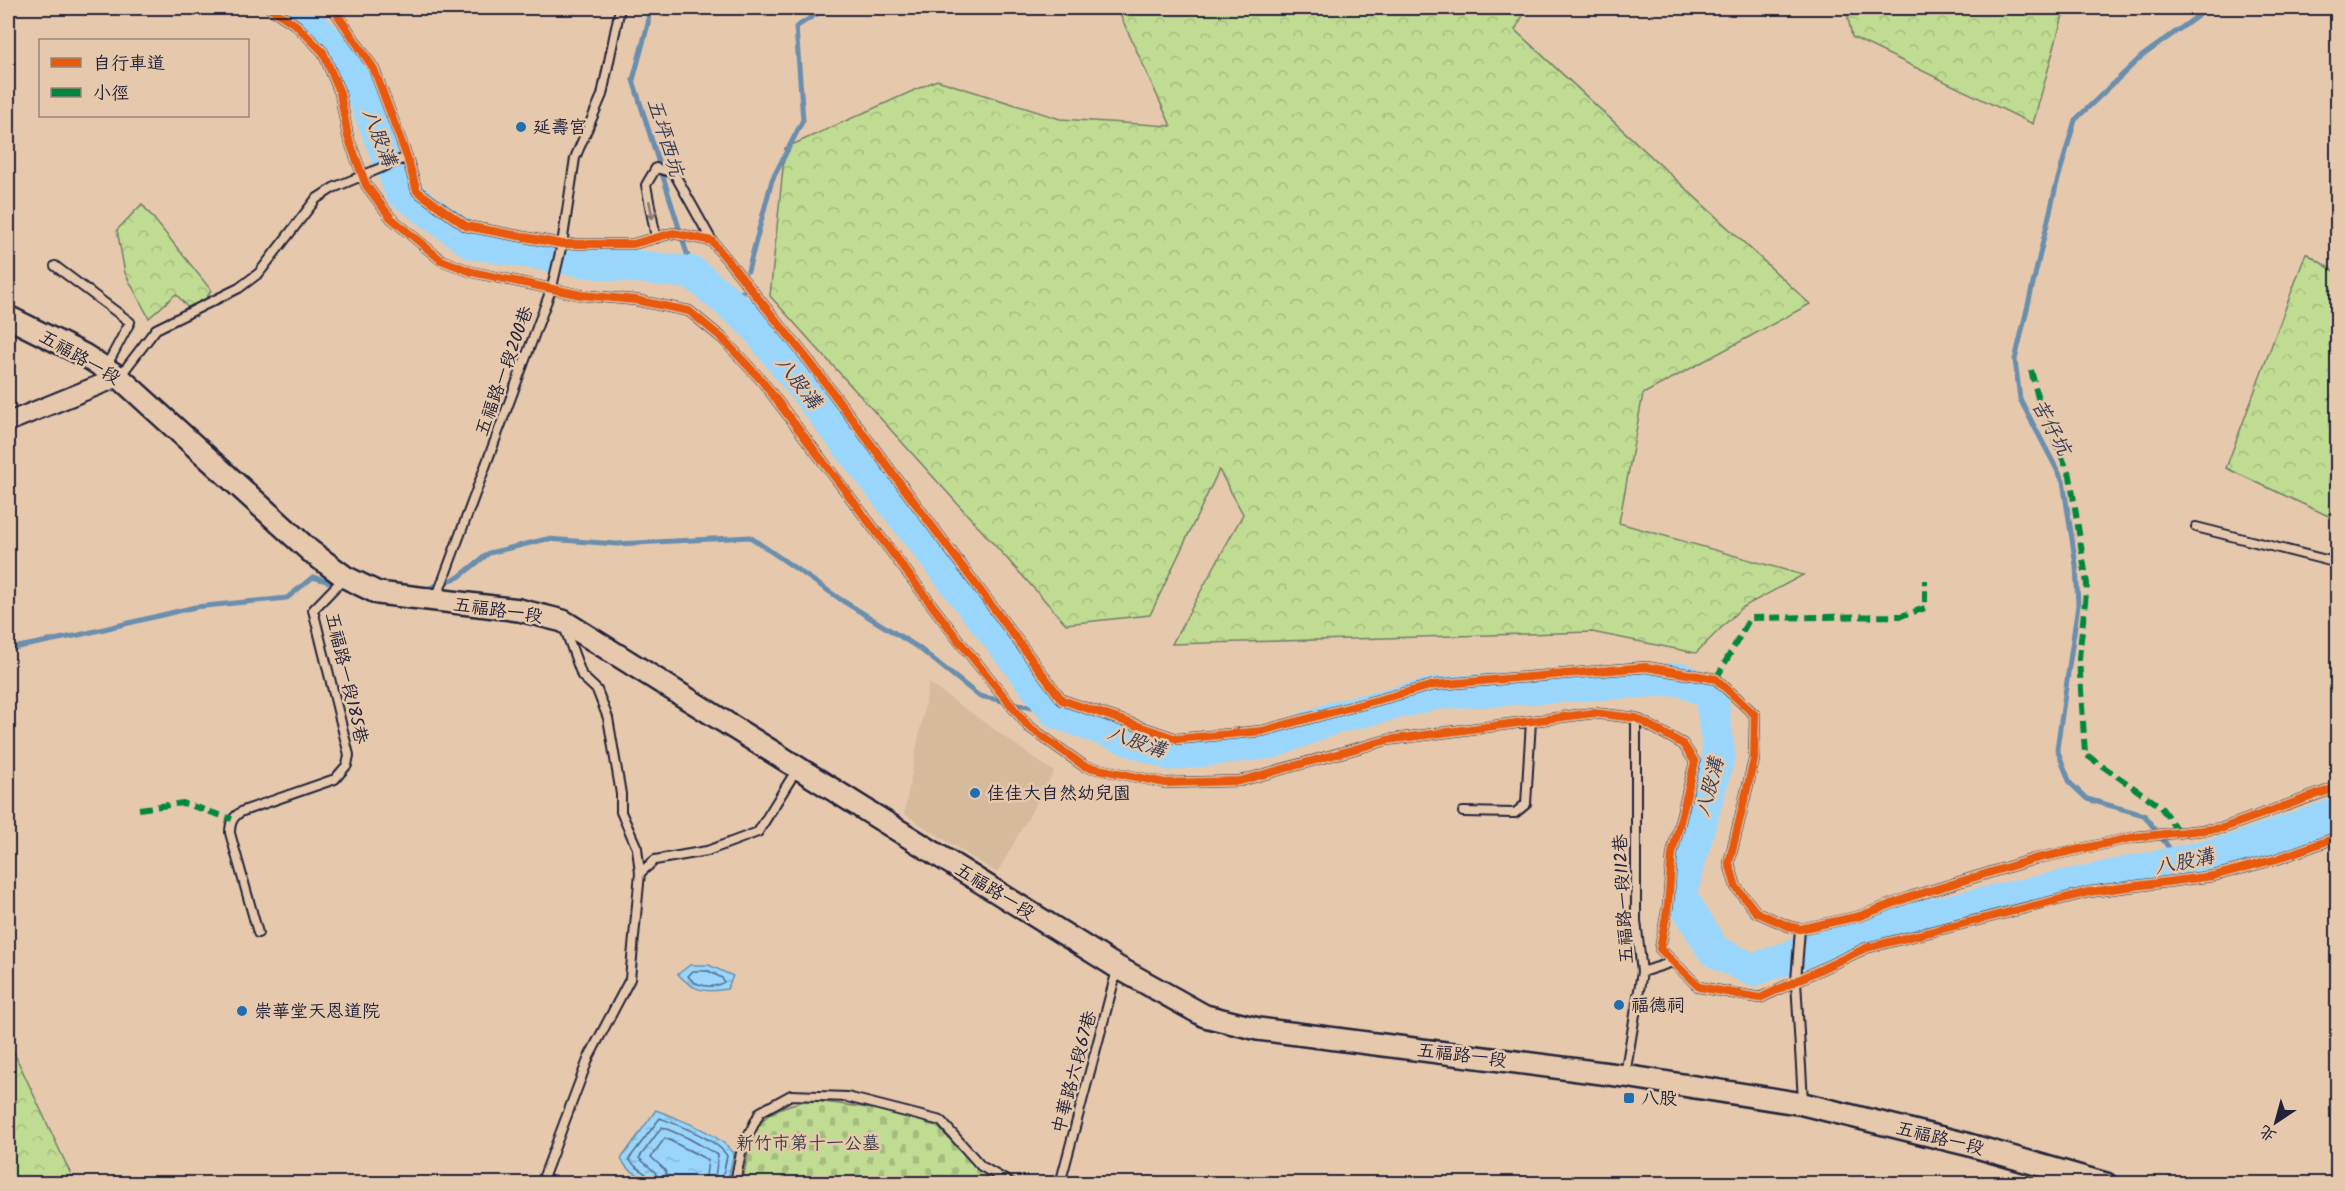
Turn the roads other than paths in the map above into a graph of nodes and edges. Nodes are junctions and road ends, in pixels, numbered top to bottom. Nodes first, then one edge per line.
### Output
1 (270, 8) edge
2 (333, 8) edge
3 (620, 8) edge
4 (407, 157) junction
5 (363, 177) junction
6 (656, 238) junction
7 (712, 241) junction
8 (562, 244) junction
9 (55, 266) dead end
10 (552, 287) junction
11 (8, 317) edge
12 (112, 373) junction
13 (8, 422) edge
14 (2196, 527) dead end
15 (2337, 563) edge
16 (345, 577) junction
17 (435, 602) junction
18 (563, 621) junction
19 (1636, 718) junction
20 (1531, 721) junction
21 (798, 768) junction
22 (2337, 787) edge
23 (1463, 812) dead end
24 (2337, 837) edge
25 (640, 873) junction
26 (1800, 929) junction
27 (258, 933) dead end
28 (1673, 962) junction
29 (1117, 967) junction
30 (1642, 972) junction
31 (1796, 981) junction
32 (1625, 1076) junction
33 (1803, 1104) junction
34 (735, 1182) edge
35 (541, 1184) edge
36 (1012, 1184) edge
37 (1060, 1184) edge
38 (2106, 1184) edge

1 - 5 lane
2 - 4 lane
3 - 8 lane, 五福路一段200巷
4 - 5 lane
4 - 8 lane
5 - 10 lane
5 - 12 lane
6 - 7 lane
7 -> 6 lane
6 - 8 lane
7 - 26 lane
8 - 10 lane, 五福路一段200巷
9 - 12 lane
10 - 17 lane, 五福路一段200巷
10 - 20 lane
11 - 12 main road, 五福路一段
12 - 13 street
12 - 16 main road, 五福路一段
14 - 15 lane
16 - 17 main road, 五福路一段
16 - 27 lane, 五福路一段185巷
17 - 18 main road, 五福路一段
18 - 21 main road, 五福路一段
18 - 25 lane
19 - 20 lane
19 - 28 lane
19 - 30 lane, 五福路一段112巷
20 - 23 lane
21 - 25 lane
21 - 29 main road, 五福路一段
22 - 26 lane
24 - 31 lane
25 - 35 lane
26 - 31 lane
28 - 30 lane
28 - 31 lane
29 - 32 main road, 五福路一段
29 - 37 lane, 中華路六段67巷
30 - 32 lane, 五福路一段112巷
31 - 33 lane
32 - 33 main road, 五福路一段
33 - 38 main road, 五福路一段
34 - 36 lane

